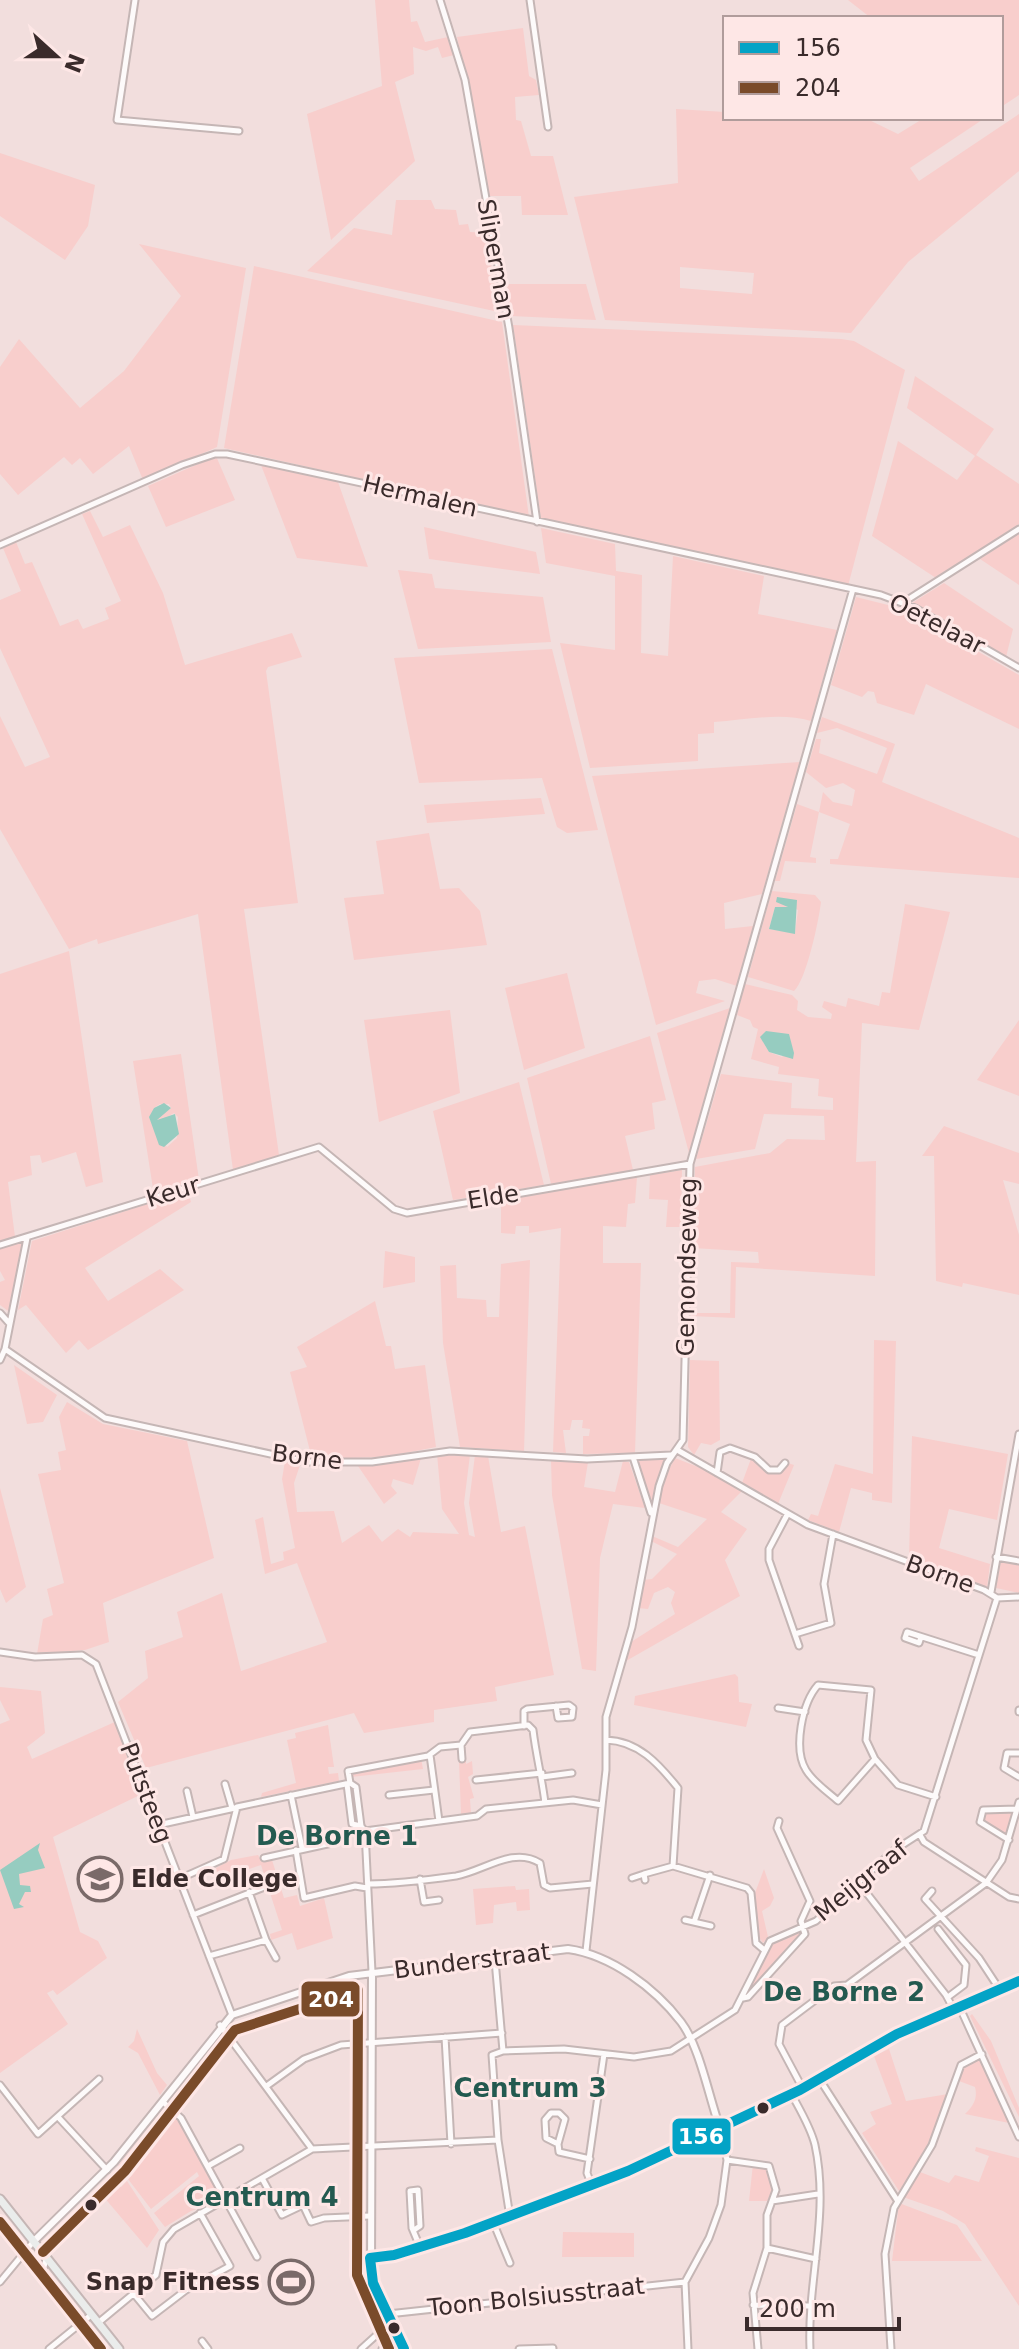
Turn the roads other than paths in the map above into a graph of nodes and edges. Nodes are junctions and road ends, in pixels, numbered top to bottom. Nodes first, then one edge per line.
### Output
1 (135, 0) edge
2 (440, 0) edge
3 (530, 0) edge
4 (548, 127) dead end
5 (239, 131) dead end
6 (537, 522) junction
7 (1019, 529) edge
8 (0, 545) edge
9 (853, 589) junction
10 (903, 602) junction
11 (1019, 668) edge
12 (319, 1147) joint
13 (690, 1164) junction
14 (27, 1238) junction
15 (0, 1245) edge
16 (0, 1313) edge
17 (9, 1323) junction
18 (5, 1349) junction
19 (0, 1360) edge
20 (1019, 1434) edge
21 (679, 1451) junction
22 (672, 1455) junction
23 (633, 1457) junction
24 (785, 1463) dead end
25 (717, 1473) junction
26 (651, 1514) junction
27 (787, 1515) junction
28 (833, 1534) junction
29 (996, 1557) junction
30 (1019, 1561) edge
31 (991, 1592) junction
32 (1019, 1597) edge
33 (997, 1598) junction
34 (795, 1634) junction
35 (921, 1637) dead end
36 (799, 1646) dead end
37 (0, 1652) edge
38 (979, 1655) junction
39 (556, 1706) dead end
40 (778, 1708) dead end
41 (805, 1712) junction
42 (524, 1726) junction
43 (606, 1740) junction
44 (461, 1745) junction
45 (1019, 1753) edge
46 (430, 1754) junction
47 (462, 1759) dead end
48 (875, 1759) junction
49 (572, 1773) dead end
50 (542, 1775) junction
51 (1019, 1777) edge
52 (476, 1780) dead end
53 (348, 1783) junction
54 (225, 1784) dead end
55 (434, 1790) junction
56 (187, 1791) dead end
57 (291, 1795) junction
58 (389, 1795) dead end
59 (936, 1797) junction
60 (545, 1803) junction
61 (602, 1805) junction
62 (235, 1808) junction
63 (1018, 1811) edge
64 (193, 1817) junction
65 (439, 1821) junction
66 (779, 1821) dead end
67 (158, 1825) junction
68 (361, 1828) junction
69 (920, 1835) junction
70 (1009, 1840) junction
71 (332, 1843) dead end
72 (299, 1849) junction
73 (264, 1858) dead end
74 (673, 1866) junction
75 (710, 1875) junction
76 (632, 1878) dead end
77 (179, 1879) junction
78 (420, 1879) junction
79 (858, 1882) junction
80 (986, 1883) junction
81 (594, 1884) junction
82 (368, 1886) junction
83 (262, 1888) dead end
84 (932, 1891) dead end
85 (249, 1892) junction
86 (1019, 1899) edge
87 (439, 1900) dead end
88 (193, 1915) junction
89 (939, 1916) junction
90 (685, 1920) dead end
91 (694, 1922) junction
92 (711, 1926) dead end
93 (802, 1927) junction
94 (938, 1929) dead end
95 (266, 1940) junction
96 (905, 1941) junction
97 (763, 1949) junction
98 (586, 1951) junction
99 (209, 1956) junction
100 (276, 1958) dead end
101 (495, 1960) junction
102 (372, 1972) junction
103 (1019, 1981) edge
104 (1000, 1990) junction
105 (948, 1997) junction
106 (743, 1998) junction
107 (957, 2009) junction
108 (232, 2015) junction
109 (220, 2025) junction
110 (502, 2033) junction
111 (445, 2037) junction
112 (371, 2042) junction
113 (690, 2042) junction
114 (503, 2051) junction
115 (604, 2054) junction
116 (982, 2054) junction
117 (99, 2079) dead end
118 (820, 2080) junction
119 (0, 2085) edge
120 (268, 2085) junction
121 (803, 2089) junction
122 (792, 2095) junction
123 (163, 2102) junction
124 (58, 2117) junction
125 (720, 2128) junction
126 (1019, 2137) edge
127 (498, 2140) junction
128 (451, 2144) junction
129 (558, 2144) junction
130 (240, 2148) dead end
131 (370, 2148) junction
132 (312, 2149) junction
133 (590, 2159) junction
134 (727, 2160) junction
135 (208, 2166) junction
136 (107, 2170) junction
137 (263, 2180) junction
138 (592, 2186) junction
139 (818, 2194) junction
140 (0, 2199) edge
141 (897, 2200) junction
142 (225, 2201) junction
143 (772, 2201) junction
144 (200, 2213) junction
145 (370, 2216) junction
146 (510, 2217) junction
147 (493, 2222) junction
148 (414, 2230) junction
149 (33, 2242) junction
150 (420, 2247) junction
151 (767, 2248) junction
152 (257, 2257) dead end
153 (46, 2258) junction
154 (370, 2258) junction
155 (816, 2259) junction
156 (510, 2263) dead end
157 (0, 2282) edge
158 (685, 2282) junction
159 (134, 2294) junction
160 (753, 2305) junction
161 (808, 2306) junction
162 (91, 2315) junction
163 (390, 2318) junction
164 (83, 2322) junction
165 (98, 2323) junction
166 (202, 2341) dead end
167 (403, 2345) edge
168 (553, 2348) edge
169 (49, 2349) edge
170 (103, 2349) edge
171 (119, 2349) edge
172 (208, 2349) edge
173 (361, 2349) edge
174 (382, 2349) edge
175 (519, 2349) edge
176 (688, 2349) edge
177 (758, 2349) edge
178 (810, 2349) edge
179 (891, 2349) edge

1 - 5 street
2 - 6 street, Sliperman
3 - 4 street
6 - 8 street, Hermalen
6 - 9 street, Hermalen
7 - 10 street
9 - 10 street, Oetelaar
9 - 13 street, Gemondseweg
10 - 11 street, Oetelaar
12 - 13 street, Elde
12 - 14 street, Keur
13 - 21 street, Gemondseweg
14 - 15 street, Keur
14 - 17 street
16 - 17 street
17 - 18 street
18 - 19 street
18 - 23 street, Borne
20 - 29 street
21 - 22 street
21 - 25 street, Borne
22 - 23 street, Borne
22 - 26 street
23 - 26 street
24 - 25 street
25 - 27 street, Borne
26 - 43 street
27 - 28 street, Borne
27 - 34 street
28 - 31 street, Borne
28 - 34 street
29 - 30 street
29 - 31 street
31 - 33 street
32 - 33 street
33 - 38 street
34 - 36 street
35 - 38 street
37 - 67 street, Putsteeg
38 - 59 street
39 - 42 street
40 - 41 street
41 - 48 street
41 - 48 street
42 - 44 street
42 - 50 street
43 - 61 street
43 - 74 street
44 - 46 street
44 - 47 street
45 - 51 street
46 - 53 street
46 - 55 street
48 - 59 street
49 - 50 street
50 - 52 street
50 - 60 street
53 - 57 street
53 - 68 street
54 - 62 street
55 - 58 street
55 - 65 street
56 - 64 street
57 - 62 street
57 - 72 street
59 - 69 street
60 - 61 street
60 - 65 street
61 - 81 street
62 - 64 street
62 - 77 street
63 - 70 street
63 - 70 street
64 - 67 street
65 - 68 street
66 - 93 street
67 - 77 street, Putsteeg
68 - 82 street
69 - 79 street, Meijgraaf
69 - 80 street
70 - 80 street
71 - 72 street
72 - 73 street
72 - 82 street
74 - 75 street
74 - 76 street
75 - 91 street
75 - 97 street
77 - 88 street, Putsteeg
78 - 81 street
78 - 82 street
78 - 87 street
79 - 93 street, Meijgraaf
79 - 96 street
80 - 86 street
80 - 89 street
81 - 98 street
82 - 102 street
83 - 85 street
84 - 89 street
85 - 88 street
85 - 95 street
88 - 99 street, Putsteeg
89 - 96 street
89 - 104 street
90 - 91 street
91 - 92 street
93 - 97 street, Meijgraaf
93 - 106 street, Meijgraaf
94 - 105 street
95 - 99 street
95 - 100 street
96 - 105 street
96 - 121 street
97 - 106 street, Meijgraaf
98 - 101 street, Bunderstraat
98 - 113 street, Bunderstraat
99 - 108 street, Putsteeg
101 - 102 street, Bunderstraat
101 - 110 street
102 - 108 street, Bunderstraat
102 - 112 street
103 - 104 street
104 - 107 street
105 - 107 street
106 - 113 street, Meijgraaf
107 - 116 street
107 - 118 street
108 - 109 street, Bunderstraat
109 - 120 street
109 - 123 street, Bunderstraat
110 - 111 street
110 - 114 street
111 - 112 street
111 - 128 street
112 - 120 street
112 - 131 street
113 - 115 street, Meijgraaf
113 - 125 street, Bunderstraat
114 - 115 street, Meijgraaf
114 - 127 street
115 - 133 street
116 - 126 street
116 - 141 street
117 - 124 street
118 - 121 street
118 - 141 street
119 - 124 street
120 - 132 street
121 - 122 street
122 - 125 street
122 - 139 street
123 - 135 street
123 - 136 street, Bunderstraat
124 - 136 street
125 - 134 street
125 - 138 street
127 - 128 street
127 - 146 street
128 - 131 street
129 - 129 street
129 - 133 street
130 - 135 street
131 - 132 street
131 - 145 street
132 - 137 street
133 - 138 street
134 - 143 street
134 - 158 street
135 - 142 street
136 - 149 street, Bunderstraat
137 - 142 street
137 - 145 street
138 - 146 street
139 - 143 street
139 - 155 street
140 - 149 main road
141 - 179 street
142 - 144 street
142 - 152 street
143 - 151 street
144 - 159 street
144 - 159 street
145 - 154 street
146 - 147 street
147 - 150 street
147 - 156 street
148 - 148 street
148 - 150 street
149 - 153 main road
149 - 157 street
150 - 154 street
151 - 155 street
151 - 160 street
153 - 162 main road
153 - 164 street
154 - 163 street
155 - 161 street
158 - 163 street, Toon Bolsiusstraat
158 - 176 street
159 - 165 street
160 - 161 street
160 - 177 street
161 - 178 street
162 - 164 street
162 - 165 main road
163 - 167 street
163 - 173 street
164 - 169 street
164 - 170 street
165 - 171 main road
166 - 172 street
167 - 174 street
168 - 175 street

